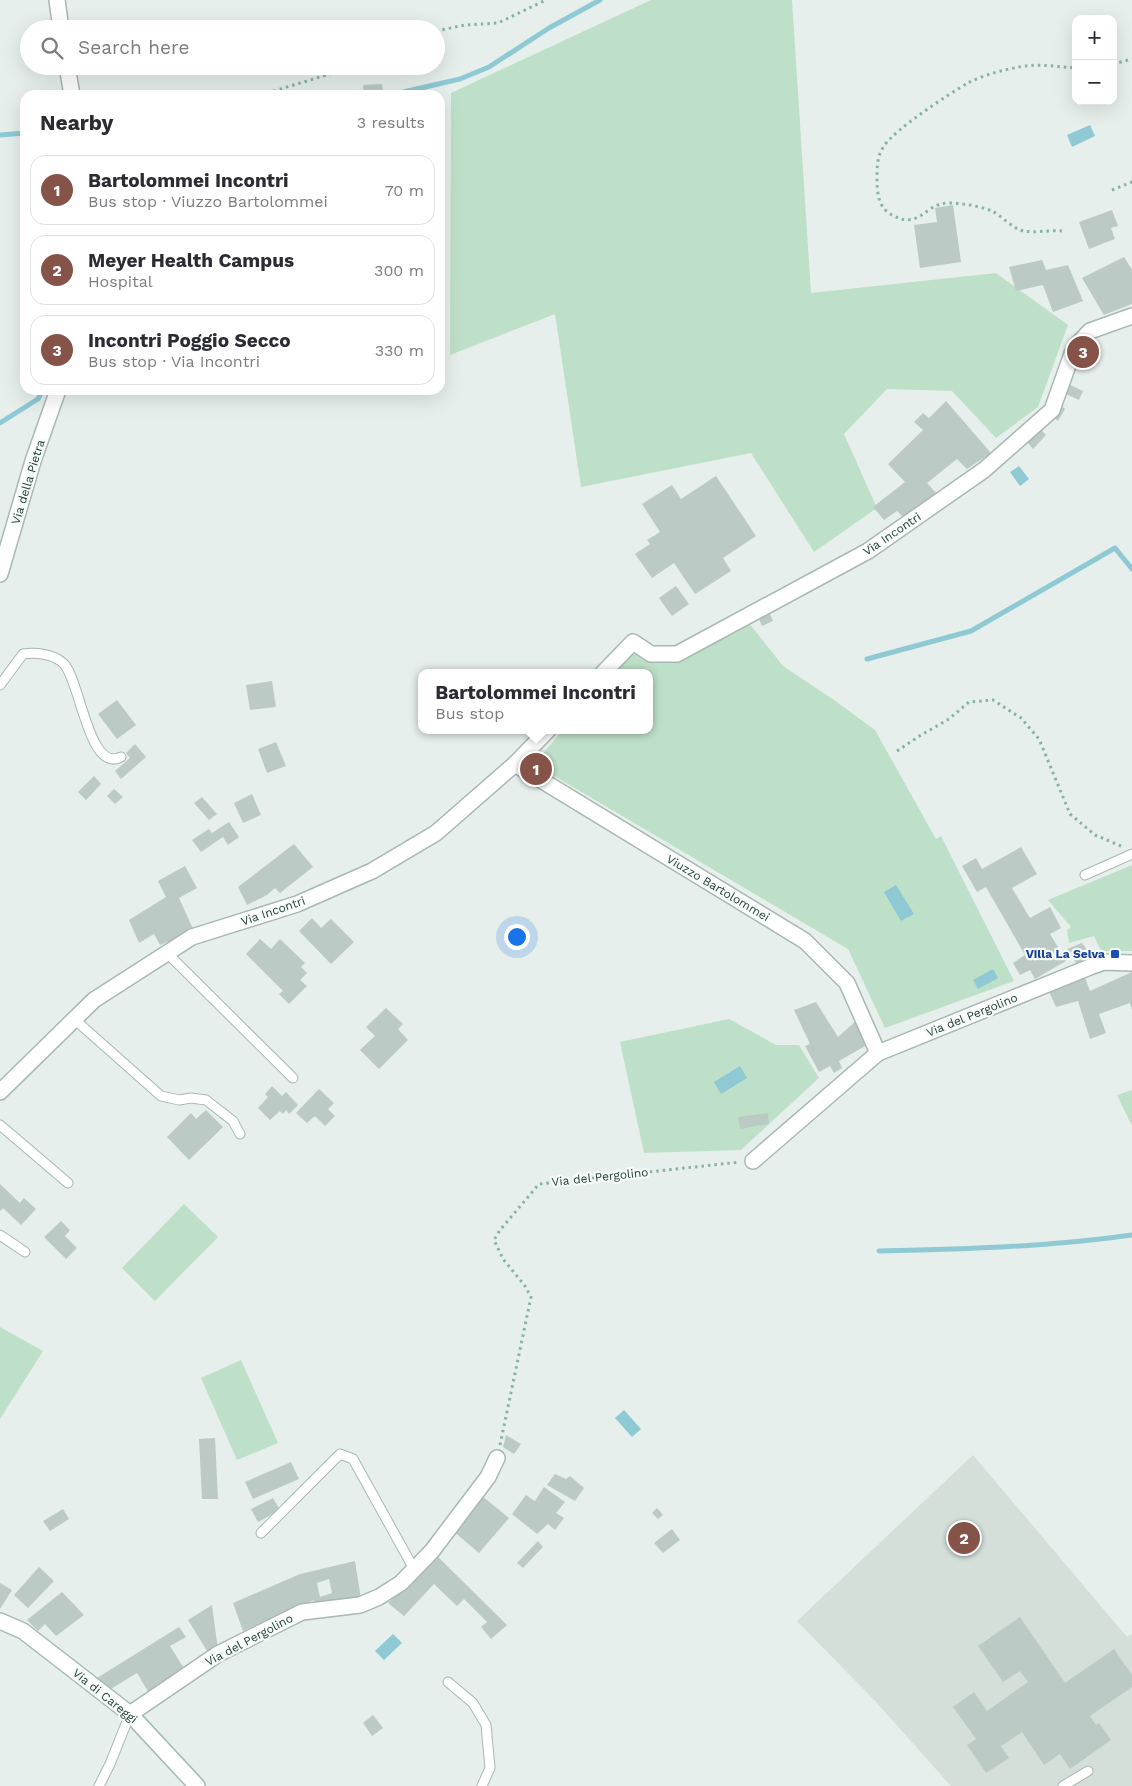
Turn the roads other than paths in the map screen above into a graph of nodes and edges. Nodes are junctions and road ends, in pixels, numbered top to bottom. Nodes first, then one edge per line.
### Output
1 (57, 0) edge
2 (60, 20) edge
3 (69, 75) edge
4 (71, 90) edge
5 (1132, 316) edge
6 (56, 395) edge
7 (0, 574) edge
8 (607, 669) edge
9 (0, 685) edge
10 (544, 734) edge
11 (122, 757) dead end
12 (515, 764) junction
13 (1129, 851) edge
14 (1086, 875) dead end
15 (167, 953) junction
16 (1132, 963) edge
17 (74, 1020) junction
18 (878, 1054) junction
19 (293, 1078) dead end
20 (0, 1092) edge
21 (0, 1125) edge
22 (240, 1134) dead end
23 (753, 1161) road end
24 (68, 1183) dead end
25 (0, 1235) edge
26 (25, 1252) dead end
27 (497, 1458) road end
28 (262, 1533) dead end
29 (414, 1569) junction
30 (0, 1621) edge
31 (448, 1682) dead end
32 (130, 1714) junction
33 (1088, 1771) dead end
34 (99, 1786) edge
35 (197, 1786) edge
36 (482, 1786) edge
37 (1063, 1786) edge

1 - 2 street
3 - 4 street
5 - 8 street, Via Incontri
6 - 7 street, Via della Pietra
9 - 11 lane
10 - 12 street, Via Incontri
12 - 15 street, Via Incontri
12 - 18 street, Viuzzo Bartolommei
13 - 14 lane
15 - 17 street, Via Incontri
15 - 19 lane
16 - 18 street, Via del Pergolino
17 - 20 street, Via Incontri
17 - 22 lane
18 - 23 street, Via del Pergolino
21 - 24 lane
25 - 26 lane
27 - 29 street, Via del Pergolino
28 - 29 lane
29 - 32 street, Via del Pergolino
30 - 32 street, Via di Careggi
31 - 36 lane
32 - 34 lane
32 - 35 street, Via di Careggi
33 - 37 lane

